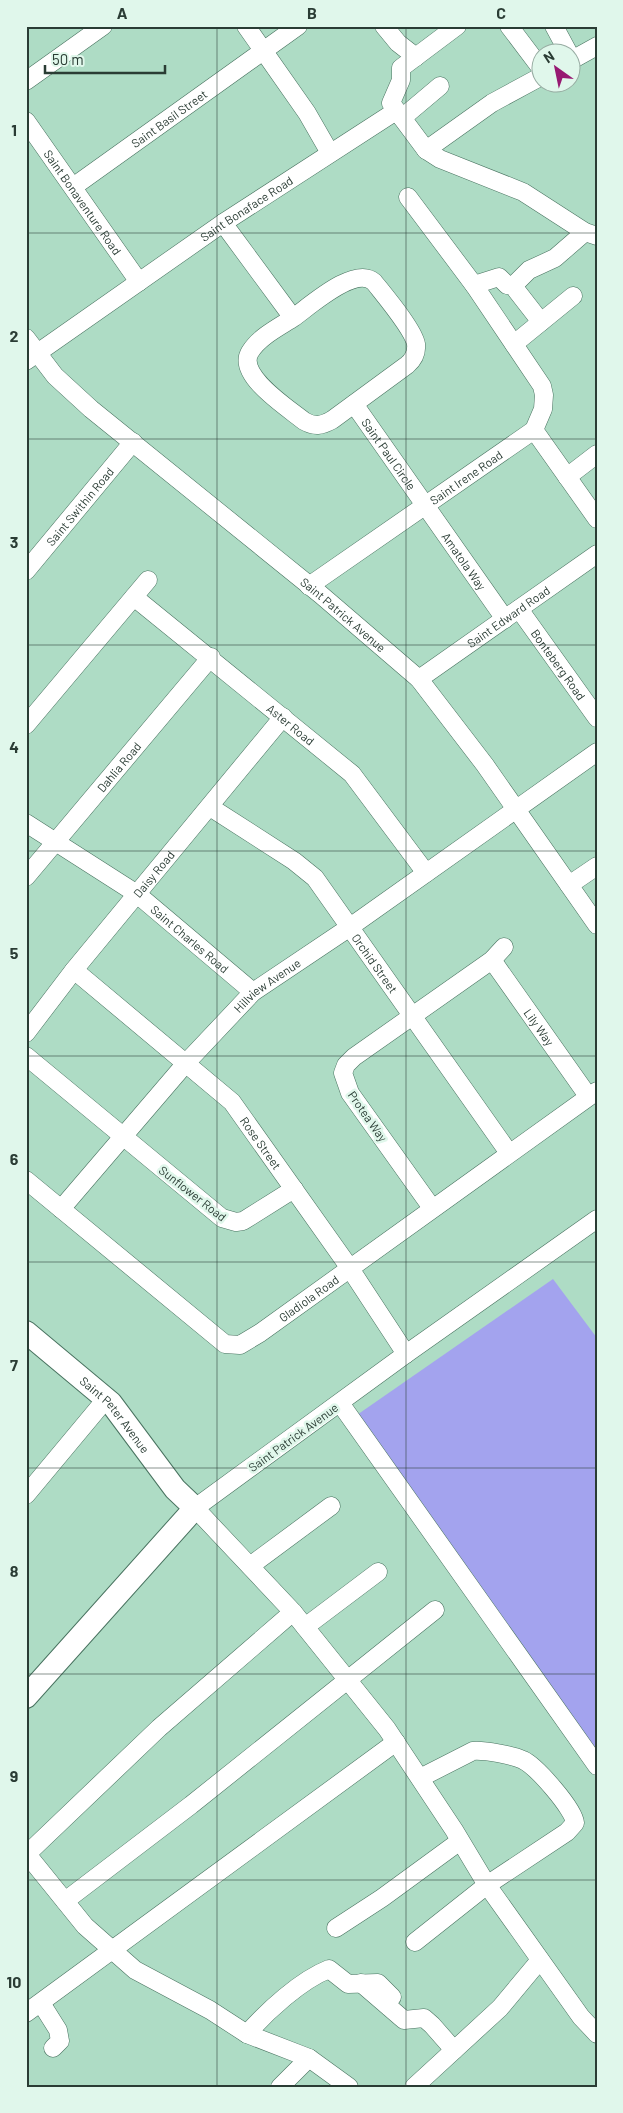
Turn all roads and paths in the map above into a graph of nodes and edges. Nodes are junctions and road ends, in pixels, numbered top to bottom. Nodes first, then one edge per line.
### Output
1 (246, 26) edge
2 (298, 26) edge
3 (384, 26) edge
4 (457, 26) edge
5 (509, 26) edge
6 (554, 26) edge
7 (101, 27) edge
8 (562, 42) edge
9 (597, 46) edge
10 (263, 50) junction
11 (530, 54) edge
12 (580, 54) edge
13 (416, 57) junction
14 (26, 80) edge
15 (530, 83) edge
16 (440, 86) dead end
17 (399, 114) junction
18 (26, 121) edge
19 (426, 150) junction
20 (330, 153) junction
21 (73, 187) junction
22 (408, 197) dead end
23 (223, 223) junction
24 (591, 234) edge
25 (139, 282) junction
26 (474, 285) junction
27 (513, 286) junction
28 (573, 296) dead end
29 (293, 318) junction
30 (540, 322) junction
31 (26, 338) edge
32 (514, 344) junction
33 (32, 357) edge
34 (354, 404) junction
35 (534, 430) junction
36 (134, 442) junction
37 (597, 454) edge
38 (567, 478) junction
39 (425, 505) junction
40 (597, 519) edge
41 (597, 554) edge
42 (26, 571) edge
43 (148, 580) dead end
44 (309, 586) junction
45 (134, 597) junction
46 (519, 609) junction
47 (505, 619) junction
48 (211, 658) junction
49 (419, 679) junction
50 (283, 717) junction
51 (597, 718) edge
52 (26, 726) edge
53 (597, 752) edge
54 (210, 807) junction
55 (516, 809) junction
56 (26, 823) edge
57 (56, 842) junction
58 (597, 866) edge
59 (426, 873) junction
60 (26, 877) edge
61 (569, 885) junction
62 (137, 894) junction
63 (597, 925) edge
64 (350, 927) junction
65 (74, 970) junction
66 (253, 992) junction
67 (412, 1015) junction
68 (26, 1033) edge
69 (26, 1056) edge
70 (186, 1063) junction
71 (592, 1093) edge
72 (122, 1136) junction
73 (509, 1153) junction
74 (26, 1180) edge
75 (294, 1189) junction
76 (432, 1208) junction
77 (61, 1209) junction
78 (597, 1219) edge
79 (349, 1267) junction
80 (26, 1332) edge
81 (406, 1354) junction
82 (106, 1399) junction
83 (340, 1403) junction
84 (26, 1495) edge
85 (331, 1506) dead end
86 (195, 1508) junction
87 (250, 1566) junction
88 (378, 1572) dead end
89 (435, 1610) dead end
90 (293, 1612) junction
91 (305, 1627) junction
92 (348, 1679) junction
93 (26, 1697) edge
94 (396, 1742) junction
95 (597, 1766) edge
96 (420, 1778) junction
97 (460, 1841) junction
98 (26, 1853) edge
99 (487, 1885) junction
100 (65, 1901) junction
101 (336, 1928) dead end
102 (414, 1942) dead end
103 (112, 1950) junction
104 (540, 1960) junction
105 (361, 1983) junction
106 (392, 1997) dead end
107 (41, 2003) junction
108 (26, 2014) edge
109 (247, 2034) junction
110 (597, 2034) edge
111 (53, 2048) dead end
112 (454, 2050) junction
113 (309, 2058) junction
114 (280, 2087) edge
115 (349, 2087) edge
116 (414, 2087) edge

1 - 10 street
2 - 10 street, Saint Basil Street
3 - 13 street
4 - 13 street
5 - 11 street
6 - 8 street
7 - 14 street
9 - 12 street
10 - 20 street
10 - 21 street, Saint Basil Street
13 - 17 street
15 - 19 street
16 - 17 street, Saint Bonaface Road
17 - 19 street
17 - 20 street, Saint Bonaface Road
18 - 21 street, Saint Bonaventure Road
19 - 24 street
20 - 23 street, Saint Bonaface Road
21 - 25 street, Saint Bonaventure Road
22 - 26 street
23 - 25 street, Saint Bonaface Road
23 - 29 street
24 - 27 street
25 - 33 street, Saint Bonaface Road
26 - 27 street
26 - 32 street
27 - 30 street
28 - 30 street
29 - 34 street
29 - 34 street
30 - 32 street
31 - 33 street, Saint Patrick Avenue
32 - 35 street
33 - 36 street, Saint Patrick Avenue
34 - 39 street, Saint Paul Circle
35 - 38 street
35 - 39 street, Saint Irene Road
36 - 42 street, Saint Swithin Road
36 - 44 street, Saint Patrick Avenue
37 - 38 street
38 - 40 street
39 - 44 street, Saint Irene Road
39 - 47 street, Amatola Way
41 - 46 street, Saint Edward Road
43 - 45 street
44 - 49 street, Saint Patrick Avenue
45 - 48 street, Aster Road
45 - 52 street
46 - 47 street, Saint Edward Road
46 - 51 street, Bonteberg Road
47 - 49 street, Saint Edward Road
48 - 50 street, Aster Road
48 - 57 street, Dahlia Road
49 - 55 street, Saint Patrick Avenue
50 - 54 street, Daisy Road
50 - 59 street, Aster Road
53 - 55 street, Hillview Avenue
54 - 62 street, Daisy Road
54 - 64 street, Orchid Street
55 - 59 street, Hillview Avenue
55 - 61 street, Saint Patrick Avenue
56 - 57 street, Saint Charles Road
57 - 60 street, Dahlia Road
57 - 62 street, Saint Charles Road
58 - 61 street
59 - 64 street, Hillview Avenue
61 - 63 street, Saint Patrick Avenue
62 - 65 street, Daisy Road
62 - 66 street, Saint Charles Road
64 - 66 street, Hillview Avenue
64 - 67 street, Orchid Street
65 - 68 street, Daisy Road
65 - 70 street, Rose Street
66 - 70 street, Hillview Avenue
67 - 71 street, Lily Way
67 - 73 street, Orchid Street
67 - 76 street, Protea Way
69 - 72 street
70 - 72 street, Hillview Avenue
70 - 75 street, Rose Street
71 - 73 street, Gladiola Road
72 - 75 street, Sunflower Road
72 - 77 street, Hillview Avenue
73 - 76 street, Gladiola Road
74 - 77 street, Gladiola Road
75 - 79 street, Rose Street
76 - 79 street, Gladiola Road
77 - 79 street, Gladiola Road
78 - 81 street, Saint Patrick Avenue
79 - 81 street, Rose Street
80 - 82 street, Saint Peter Avenue
81 - 83 street, Saint Patrick Avenue
82 - 84 street
82 - 86 street, Saint Peter Avenue
83 - 86 street, Saint Patrick Avenue
83 - 95 street
85 - 87 street
86 - 87 street
86 - 93 street, Saint Patrick Avenue
87 - 90 street
88 - 91 street
89 - 92 street
90 - 91 street
90 - 98 street
91 - 92 street
92 - 94 street
92 - 100 street
94 - 96 street
94 - 103 street
96 - 97 street
96 - 99 street
97 - 99 street
97 - 101 street
98 - 100 street
99 - 102 street
99 - 104 street
100 - 103 street
103 - 107 street
103 - 109 street
104 - 110 street
104 - 112 street
105 - 106 street
105 - 109 street
105 - 112 street
107 - 108 street
107 - 111 street
109 - 113 street
112 - 116 street
113 - 114 street
113 - 115 street

